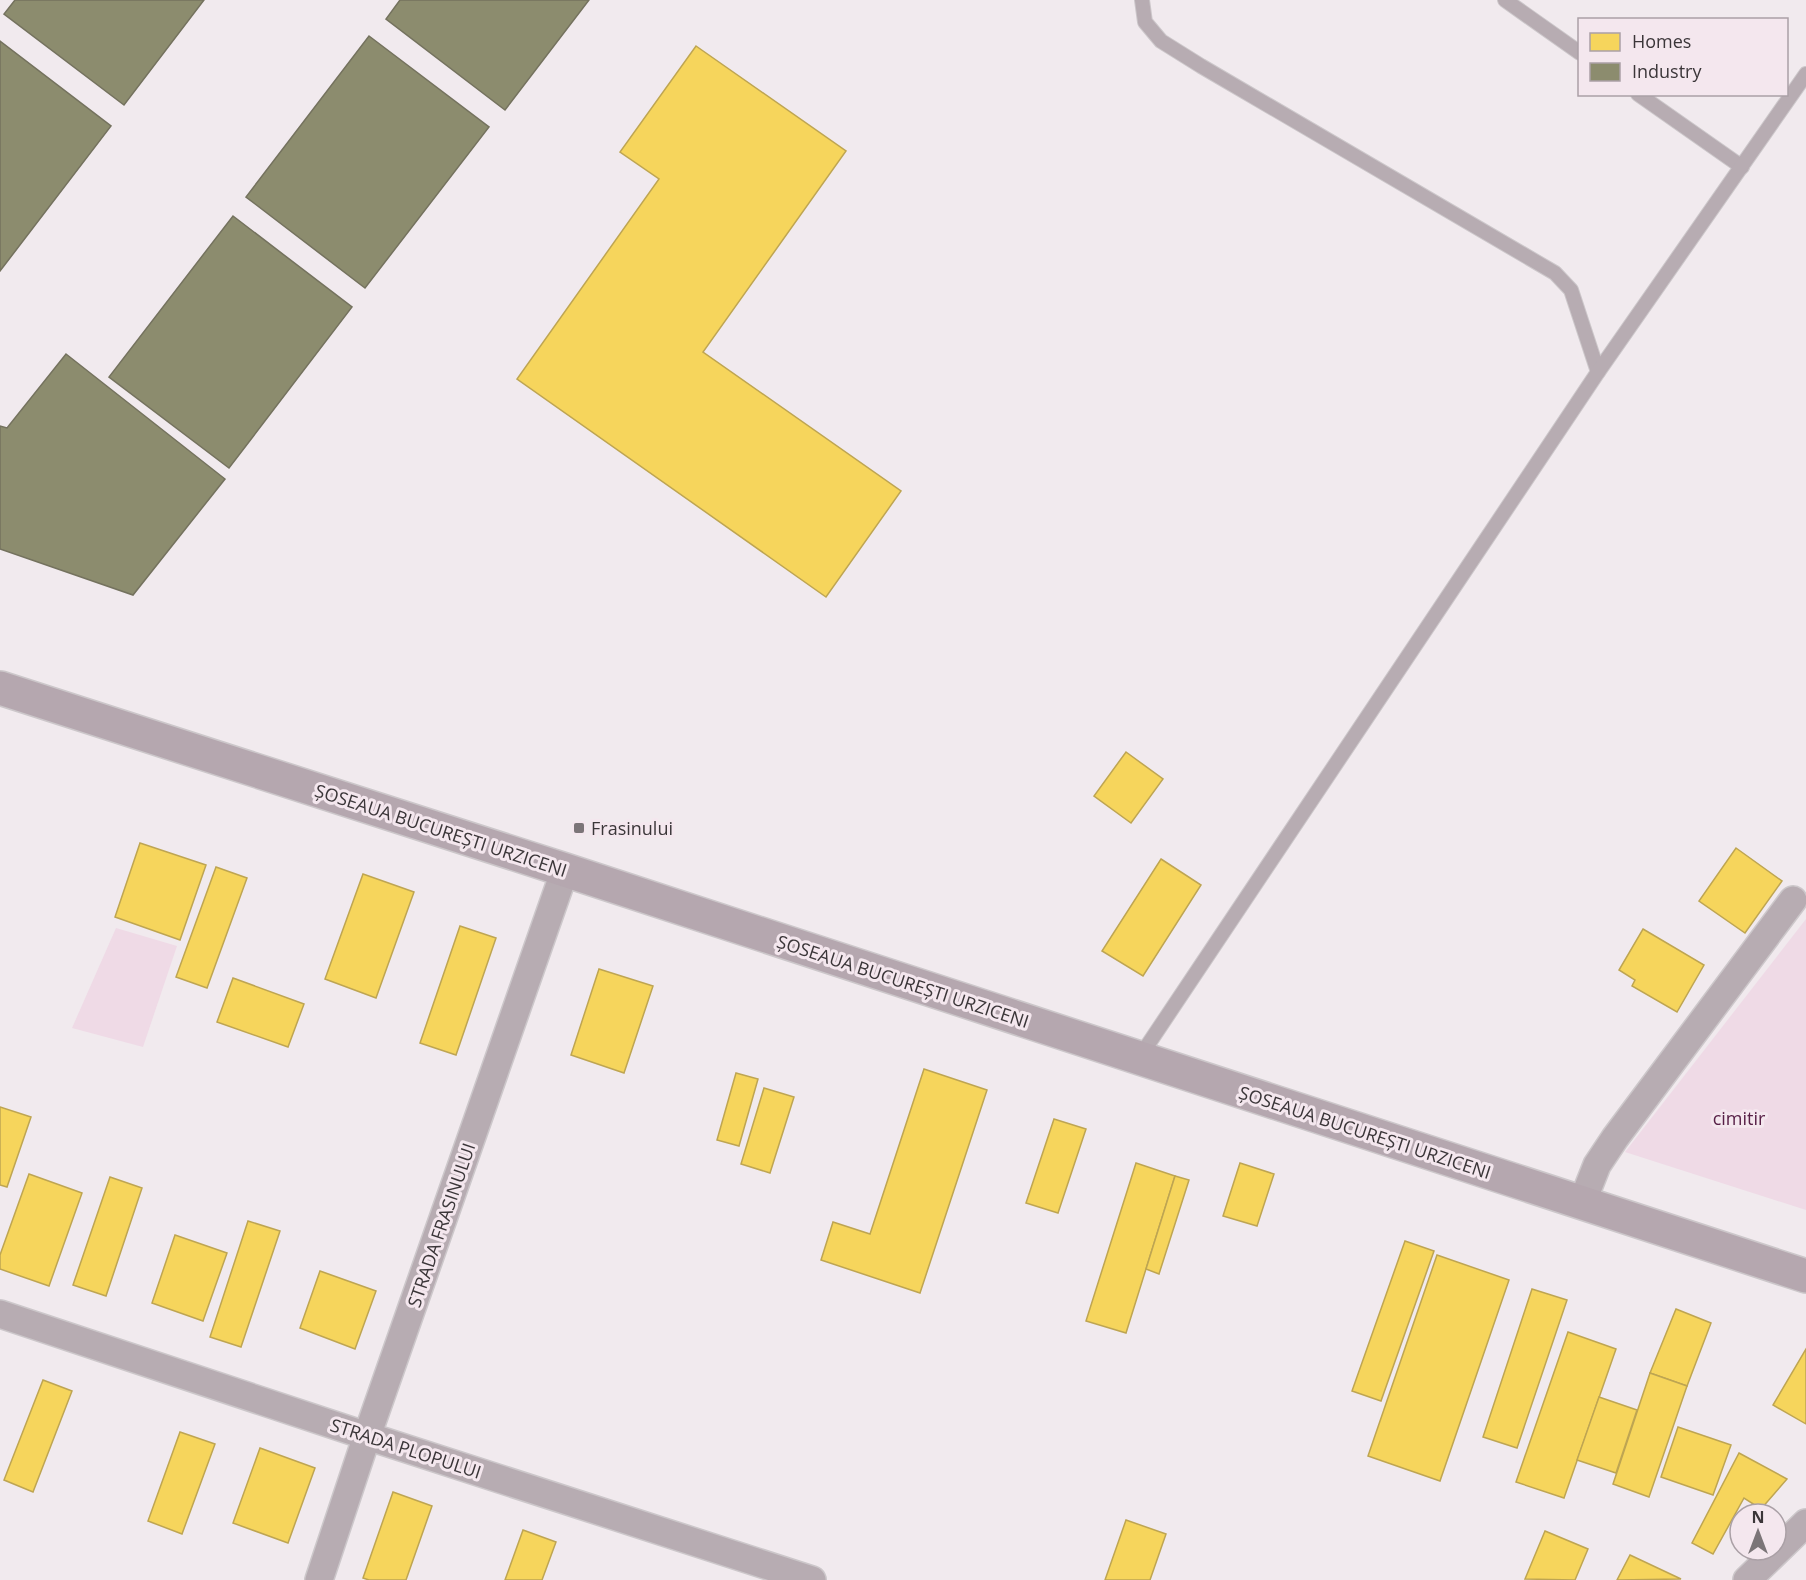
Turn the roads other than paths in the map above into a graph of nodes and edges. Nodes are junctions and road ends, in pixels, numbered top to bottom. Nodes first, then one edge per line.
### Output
1 (1142, 0) edge
2 (1505, 0) edge
3 (1578, 52) edge
4 (1806, 74) edge
5 (1641, 96) edge
6 (1742, 167) junction
7 (1598, 372) junction
8 (0, 688) edge
9 (565, 870) junction
10 (1793, 900) dead end
11 (1139, 1058) junction
12 (1582, 1203) junction
13 (1806, 1276) edge
14 (0, 1314) edge
15 (367, 1436) junction
16 (1806, 1523) edge
17 (319, 1580) edge
18 (812, 1580) edge
19 (1748, 1580) edge

1 - 7 lane
2 - 3 lane
4 - 6 lane
5 - 6 lane
6 - 7 lane
7 - 11 lane
8 - 9 highway, ȘOSEAUA BUCUREȘTI URZICENI
9 - 11 highway, ȘOSEAUA BUCUREȘTI URZICENI
9 - 15 street, STRADA FRASINULUI
10 - 12 street
11 - 12 highway, ȘOSEAUA BUCUREȘTI URZICENI
12 - 13 highway, ȘOSEAUA BUCUREȘTI URZICENI
14 - 15 street, STRADA PLOPULUI
15 - 17 street, STRADA FRASINULUI
15 - 18 street, STRADA PLOPULUI
16 - 19 street

